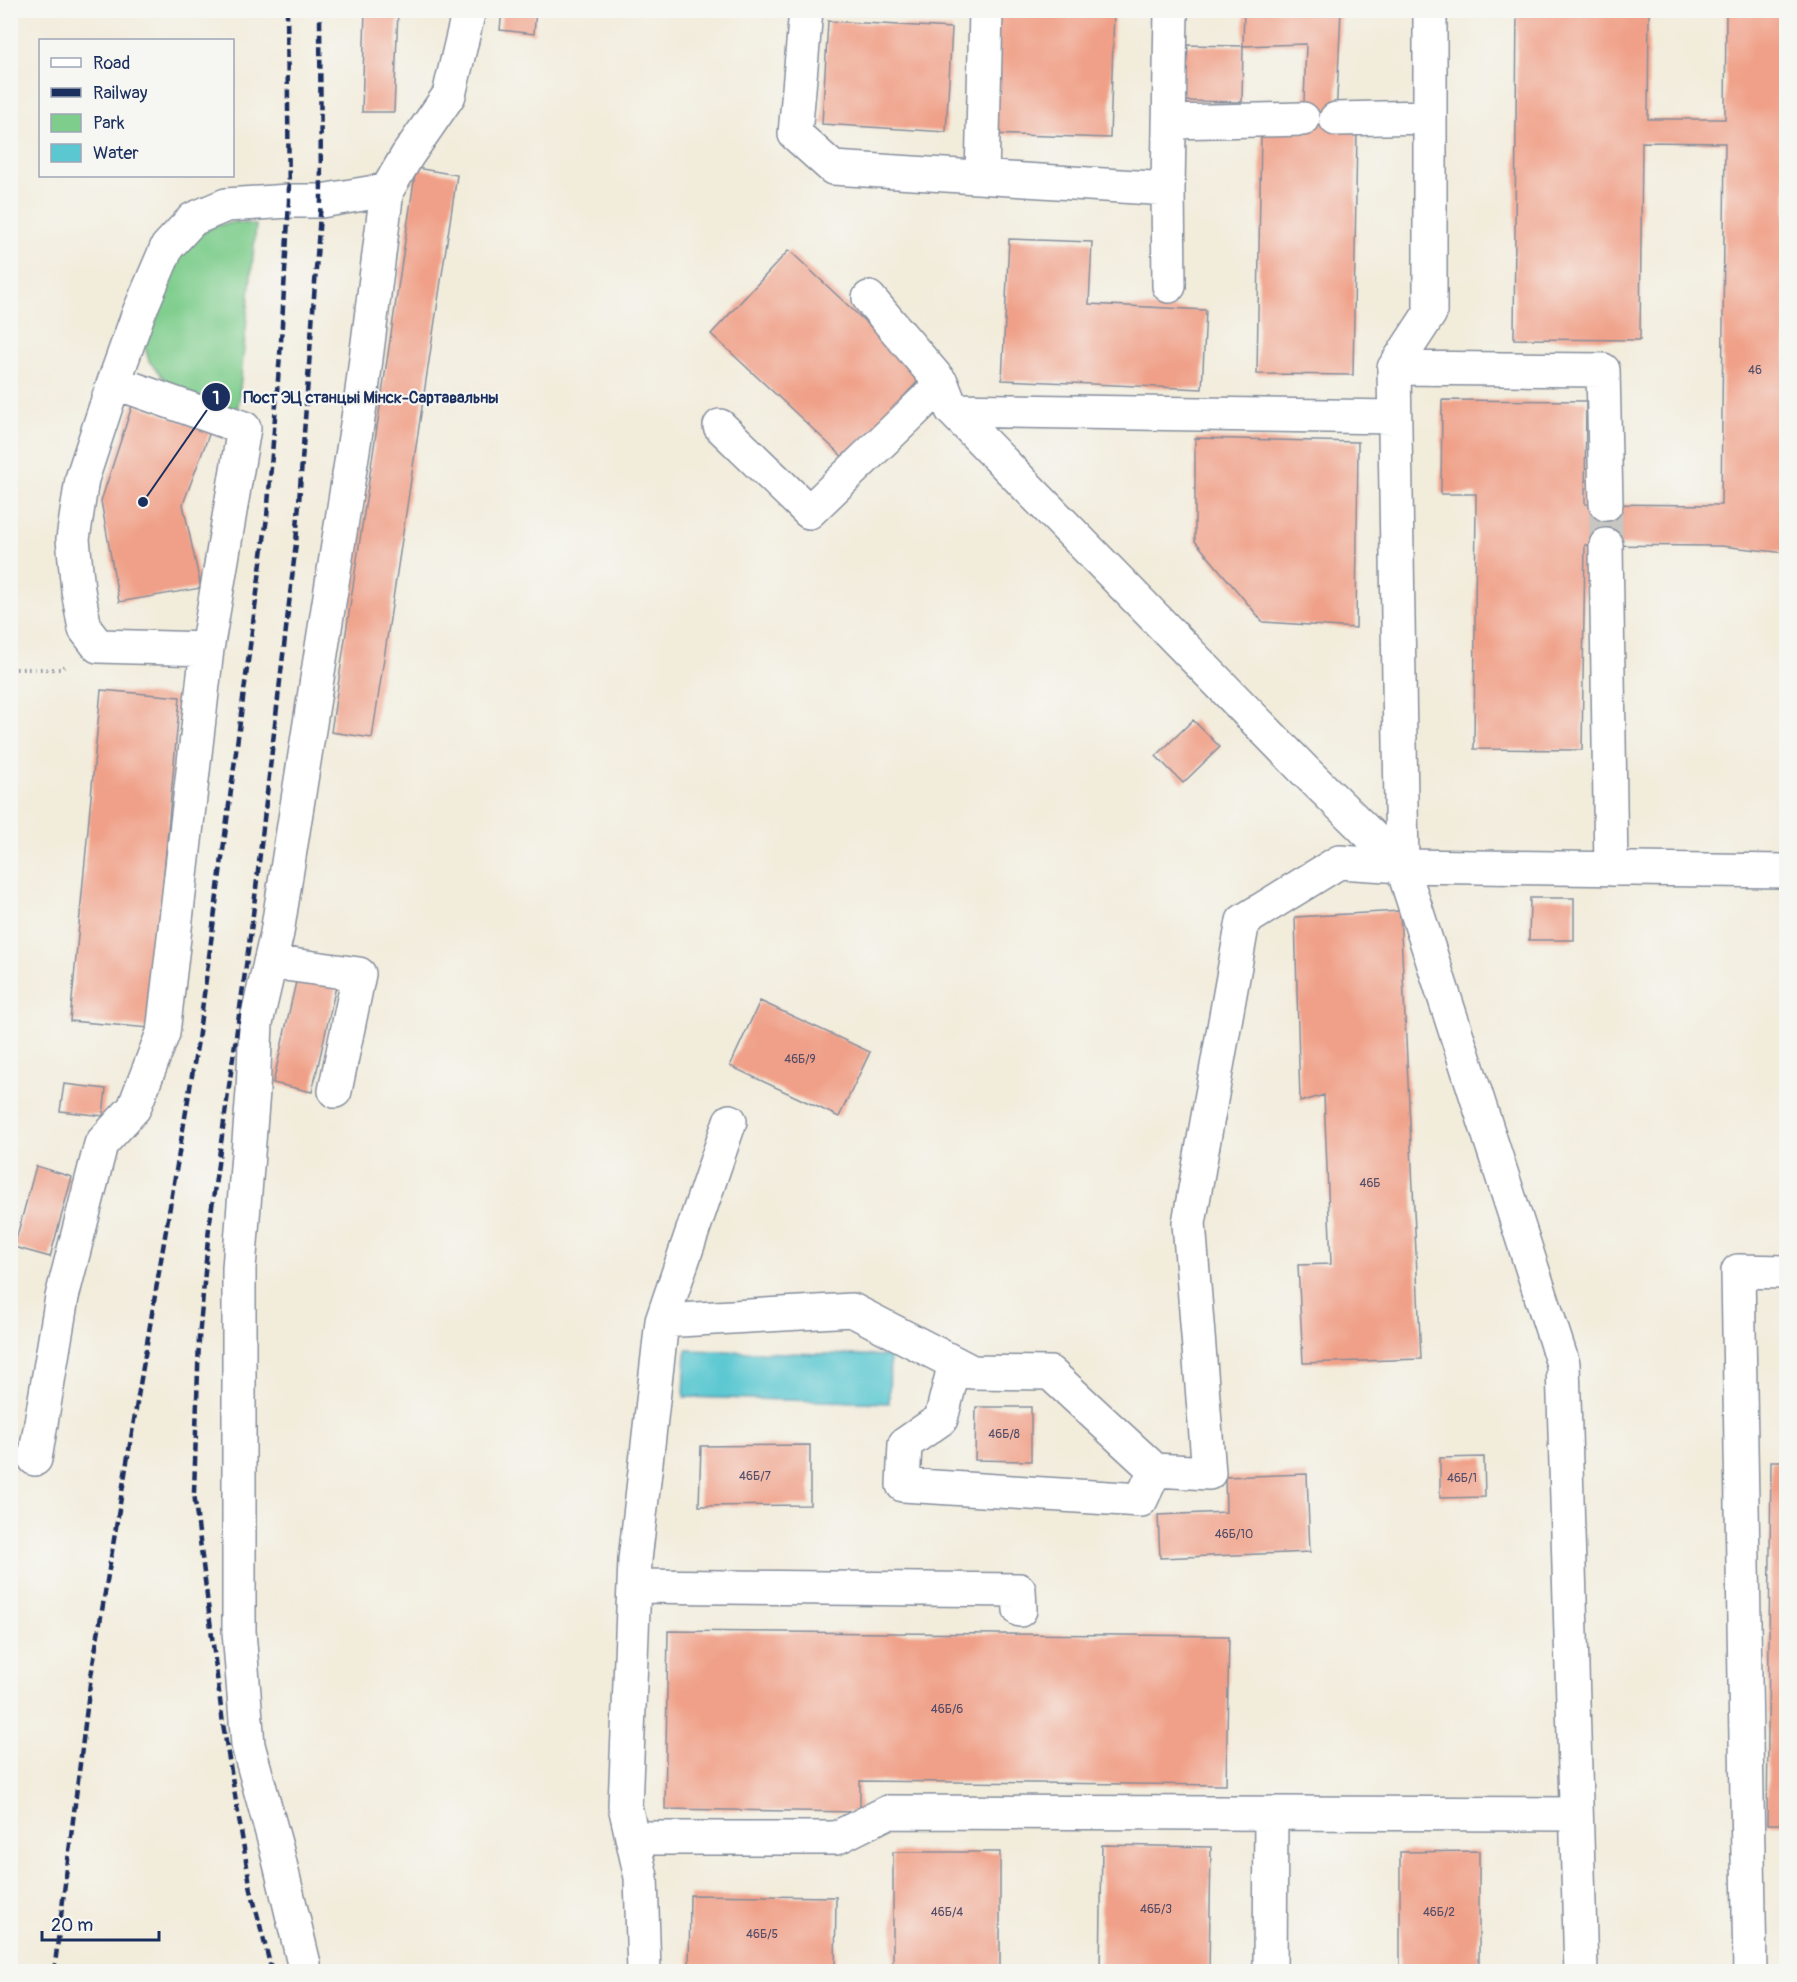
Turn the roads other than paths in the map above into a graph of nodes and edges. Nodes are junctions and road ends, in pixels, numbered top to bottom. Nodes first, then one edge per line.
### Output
1 (469, 10) edge
2 (806, 10) edge
3 (986, 10) edge
4 (1171, 10) edge
5 (1430, 10) edge
6 (1429, 117) junction
7 (1336, 118) dead end
8 (1304, 119) dead end
9 (1170, 122) junction
10 (982, 177) junction
11 (1168, 189) junction
12 (387, 190) junction
13 (1169, 286) dead end
14 (869, 298) dead end
15 (1394, 368) junction
16 (114, 382) junction
17 (947, 397) junction
18 (1394, 417) junction
19 (720, 426) dead end
20 (1606, 504) tunnel mouth
21 (1606, 545) tunnel mouth
22 (207, 649) junction
23 (1402, 866) junction
24 (1611, 869) junction
25 (1786, 871) edge
26 (270, 962) junction
27 (335, 1090) dead end
28 (730, 1121) dead end
29 (1786, 1272) edge
30 (662, 1321) junction
31 (955, 1363) junction
32 (35, 1459) dead end
33 (1155, 1470) junction
34 (634, 1586) junction
35 (1020, 1610) dead end
36 (1271, 1813) junction
37 (1576, 1814) junction
38 (632, 1838) junction
39 (304, 1964) dead end
40 (644, 1971) edge
41 (1270, 1971) edge
42 (1581, 1971) edge
43 (1750, 1971) edge

1 - 12 lane
2 - 10 lane
3 - 10 lane
4 - 9 lane
5 - 6 lane
6 - 7 lane
6 - 15 lane
8 - 9 lane
9 - 11 lane
10 - 11 lane
11 - 13 lane
12 - 16 lane
12 - 26 lane
14 - 17 lane
15 - 18 lane
15 - 20 lane
16 - 22 lane
16 - 22 lane
17 - 18 lane
17 - 19 lane
17 - 23 lane
18 - 23 lane
21 - 24 lane
22 - 32 lane
23 - 24 lane
23 - 33 lane
23 - 37 lane
24 - 25 lane
26 - 27 lane
26 - 39 lane
28 - 30 lane
29 - 43 lane
30 - 31 lane
30 - 34 lane
31 - 33 lane
31 - 33 lane
34 - 35 lane
34 - 38 lane
36 - 37 lane
36 - 38 lane
36 - 41 lane
37 - 42 lane
38 - 40 lane

